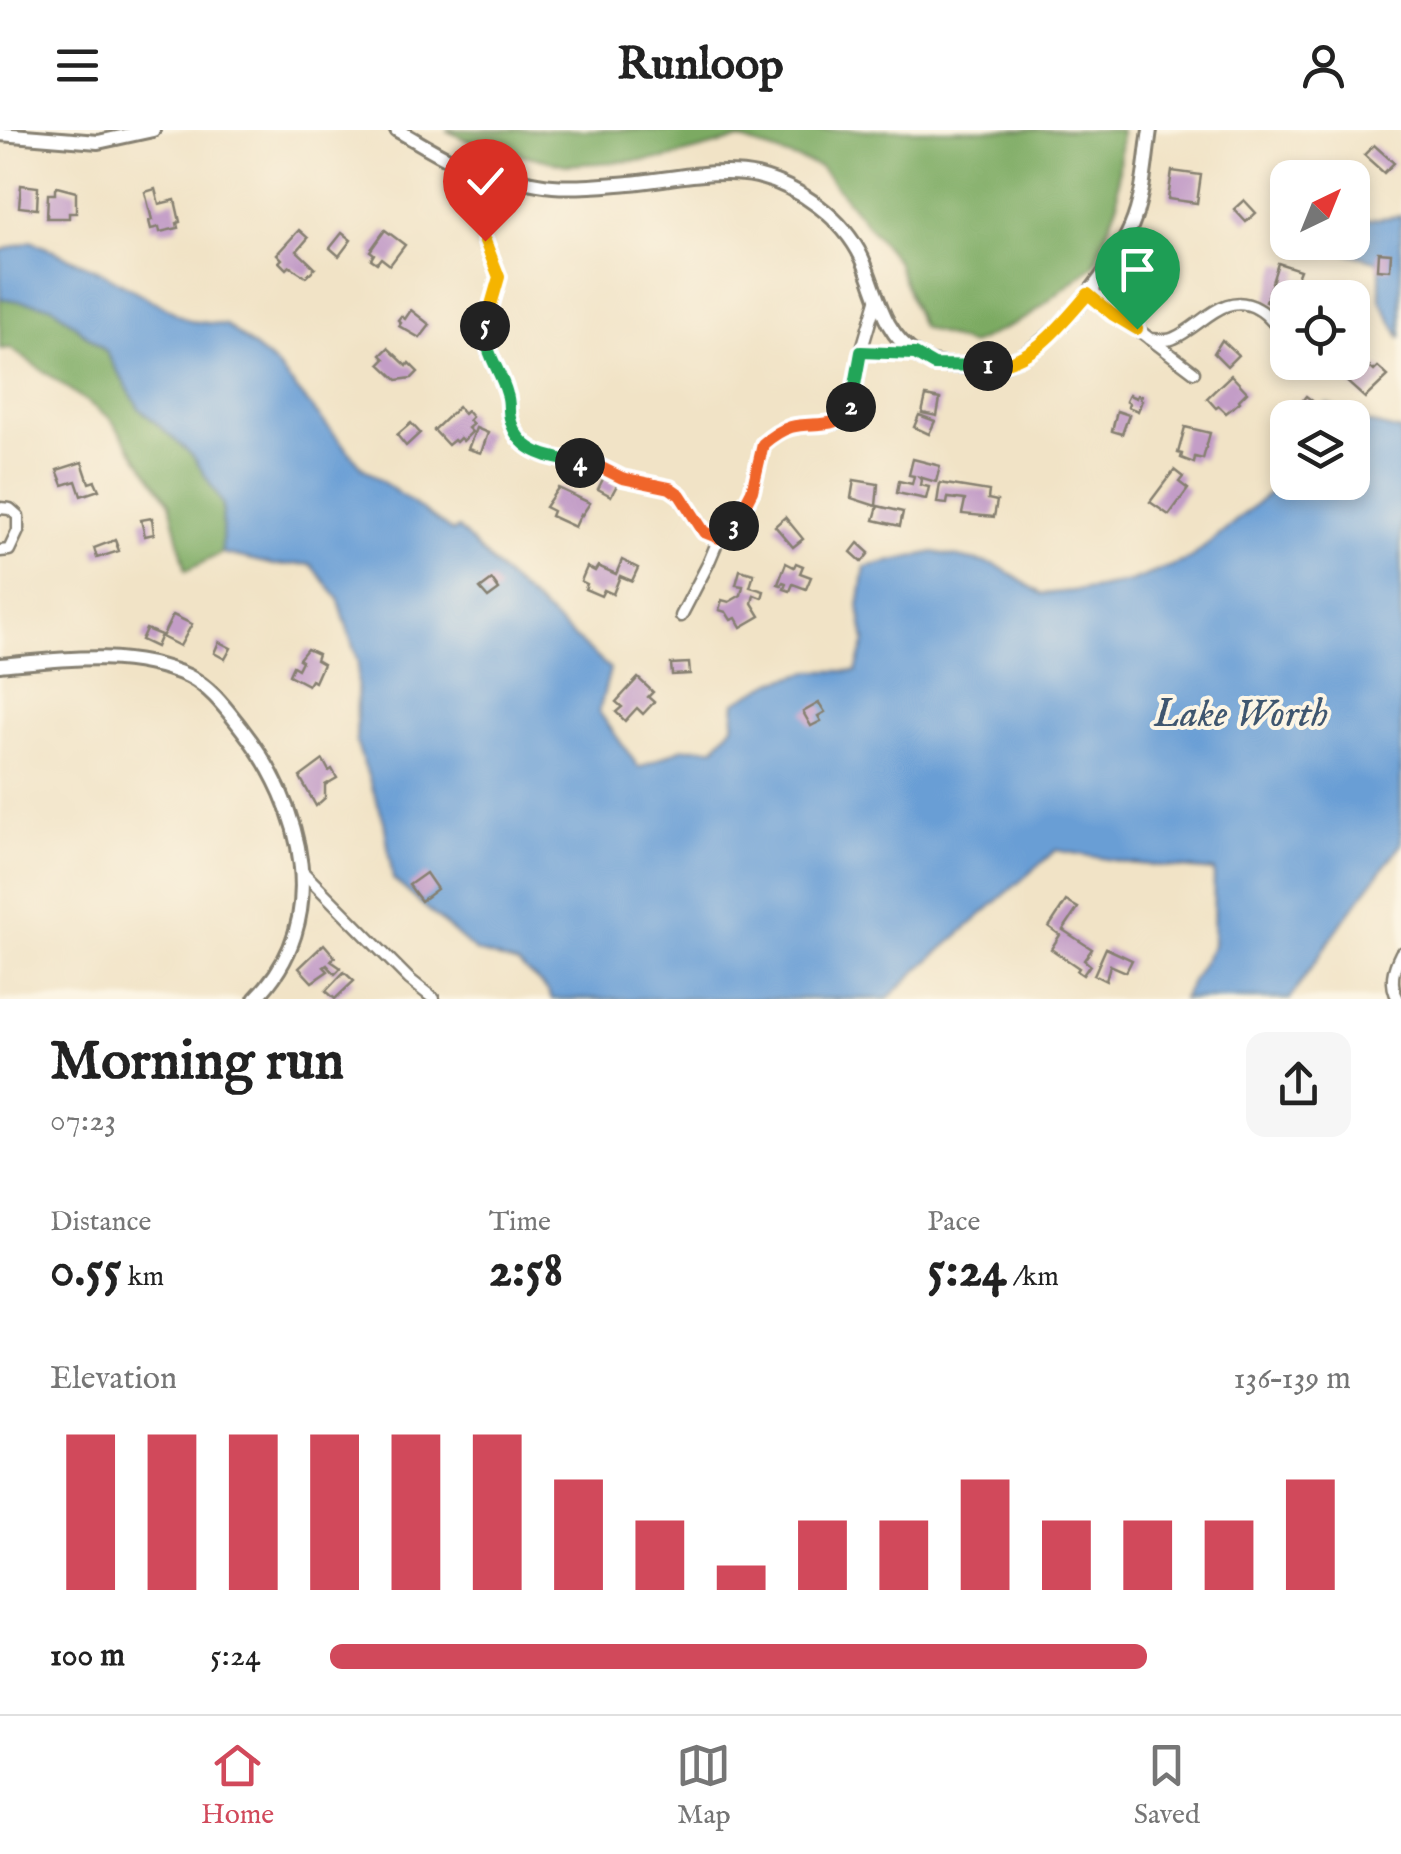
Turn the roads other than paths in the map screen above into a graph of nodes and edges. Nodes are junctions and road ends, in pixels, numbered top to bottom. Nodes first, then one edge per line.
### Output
1 (153, 130) edge
2 (397, 130) edge
3 (1150, 130) edge
4 (0, 134) edge
5 (472, 170) junction
6 (1088, 294) junction
7 (876, 301) junction
8 (1270, 321) edge
9 (1150, 339) junction
10 (861, 352) junction
11 (915, 354) junction
12 (1194, 372) dead end
13 (0, 508) edge
14 (719, 538) junction
15 (0, 551) edge
16 (681, 616) dead end
17 (0, 665) edge
18 (301, 870) junction
19 (1401, 954) edge
20 (255, 999) edge
21 (434, 999) edge
22 (1398, 999) edge

1 - 4 street
2 - 5 street
3 - 6 street
5 - 7 street
5 - 14 street
6 - 9 street
6 - 11 street
7 - 10 street
7 - 11 street
8 - 9 street
9 - 12 street
10 - 11 street
10 - 14 street
13 - 15 street
14 - 16 street
17 - 18 street
18 - 20 street
18 - 21 street
19 - 22 street

